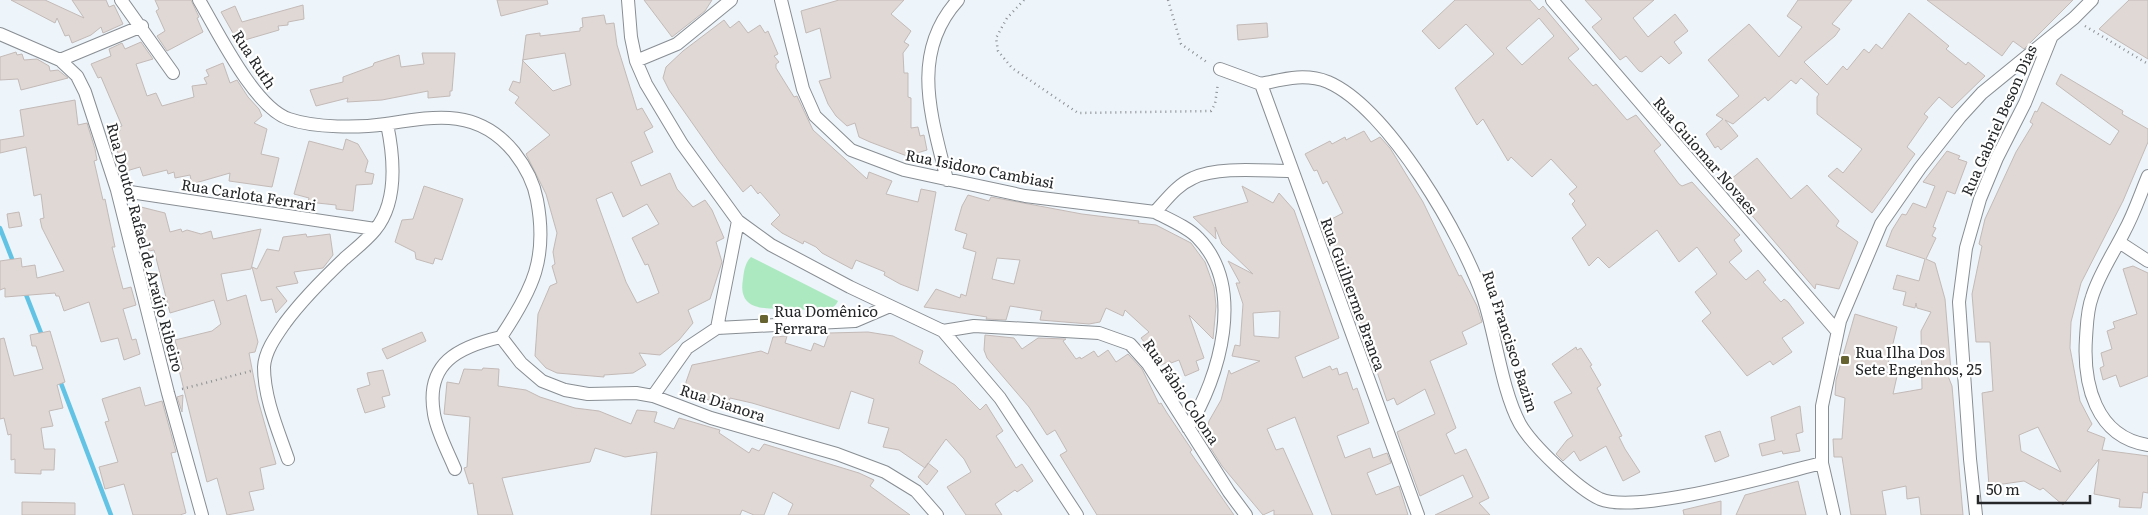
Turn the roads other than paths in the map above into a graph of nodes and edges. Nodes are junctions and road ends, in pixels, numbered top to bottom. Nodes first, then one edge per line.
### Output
1 (121, 0) edge
2 (199, 0) edge
3 (628, 0) edge
4 (731, 0) edge
5 (781, 0) edge
6 (958, 0) edge
7 (1552, 0) edge
8 (2092, 0) edge
9 (142, 26) junction
10 (0, 34) edge
11 (2052, 36) junction
12 (60, 60) junction
13 (636, 61) junction
14 (1220, 69) road end
15 (173, 73) dead end
16 (1261, 84) junction
17 (387, 124) junction
18 (1291, 171) junction
19 (2148, 176) edge
20 (947, 180) junction
21 (118, 190) junction
22 (1156, 212) junction
23 (738, 221) junction
24 (375, 229) junction
25 (2119, 242) junction
26 (2148, 261) edge
27 (890, 306) junction
28 (717, 328) junction
29 (943, 331) junction
30 (1837, 331) junction
31 (501, 336) junction
32 (653, 396) junction
33 (1188, 428) junction
34 (2148, 445) edge
35 (288, 459) dead end
36 (1822, 463) junction
37 (455, 469) dead end
38 (202, 515) edge
39 (936, 515) edge
40 (1077, 515) edge
41 (1246, 515) edge
42 (1418, 515) edge
43 (1834, 515) edge
44 (1976, 515) edge

1 - 9 street
2 - 17 street, Rua Ruth
3 - 13 street
4 - 13 street
5 - 20 street, Rua Isidoro Cambiasi
6 - 20 street
7 - 30 street, Rua Guiomar Novaes
8 - 11 street
9 - 12 street
9 - 15 street
10 - 12 street, Rua Doutor Rafael de Araújo Ribeiro
11 - 30 street
11 - 44 street, Rua Gabriel Beson Dias
12 - 21 street, Rua Doutor Rafael de Araújo Ribeiro
13 - 23 street
14 - 16 street
16 - 18 street, Rua Guilherme Branca
16 - 36 street, Rua Francisco Bazim
17 - 24 street
17 - 31 street, Rua Ruth
18 - 22 street
18 - 42 street, Rua Guilherme Branca
19 - 25 street
20 - 22 street, Rua Isidoro Cambiasi
21 - 24 street, Rua Carlota Ferrari
21 - 38 street, Rua Doutor Rafael de Araújo Ribeiro
22 - 33 street
23 - 27 street
23 - 28 street
24 - 35 street
25 - 26 street
25 - 34 street
27 - 28 street
27 - 29 street
28 - 32 street
29 - 33 street, Rua Fábio Colona
29 - 40 street
30 - 36 street
31 - 32 street, Rua Dianora
31 - 37 street
32 - 39 street, Rua Dianora
33 - 41 street, Rua Fábio Colona
36 - 43 street

